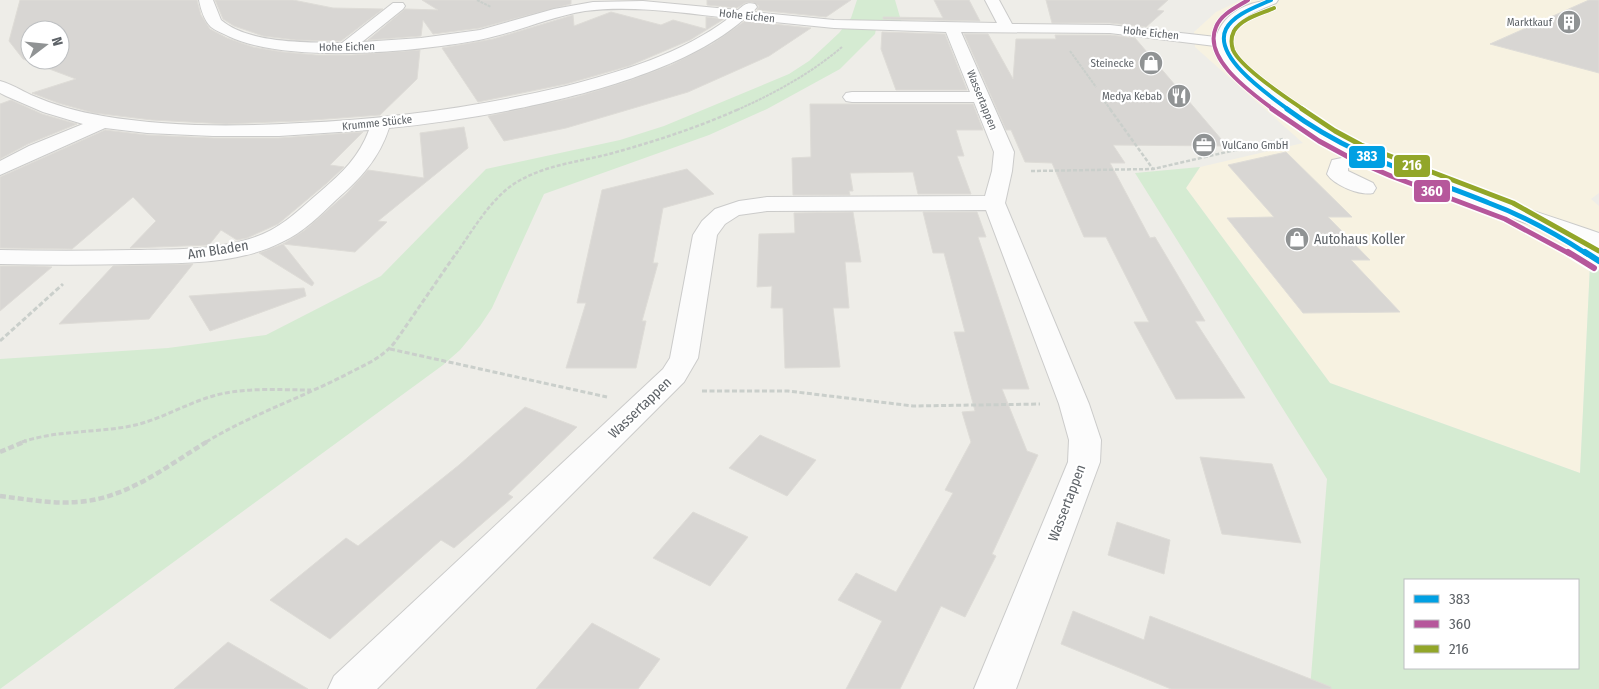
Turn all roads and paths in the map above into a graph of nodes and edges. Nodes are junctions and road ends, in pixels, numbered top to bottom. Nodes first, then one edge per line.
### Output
1 (206, 0) edge
2 (755, 0) edge
3 (992, 0) edge
4 (1271, 0) edge
5 (604, 3) edge
6 (398, 6) dead end
7 (742, 15) junction
8 (863, 26) junction
9 (1006, 27) junction
10 (952, 28) junction
11 (1054, 28) junction
12 (1222, 42) junction
13 (345, 48) junction
14 (0, 86) edge
15 (1096, 88) dead end
16 (852, 97) dead end
17 (982, 97) junction
18 (1102, 98) dead end
19 (103, 122) junction
20 (381, 123) junction
21 (1318, 130) junction
22 (1372, 158) junction
23 (0, 169) edge
24 (1153, 169) junction
25 (1002, 171) junction
26 (1365, 188) dead end
27 (994, 203) junction
28 (1510, 211) junction
29 (1599, 220) edge
30 (1599, 241) edge
31 (0, 257) edge
32 (91, 258) junction
33 (1599, 261) edge
34 (0, 341) edge
35 (390, 349) junction
36 (314, 390) junction
37 (650, 398) junction
38 (1074, 404) junction
39 (0, 452) edge
40 (0, 496) edge
41 (349, 689) edge
42 (995, 689) edge

1 - 13 street, Hohe Eichen
2 - 7 street, Krumme Stücke
3 - 9 street
4 - 12 street
5 - 7 street, Hohe Eichen
5 - 13 street, Hohe Eichen
6 - 13 street
7 - 8 street, Hohe Eichen
7 - 20 street, Krumme Stücke
8 - 10 street, Hohe Eichen
8 - 35 path
9 - 10 street, Hohe Eichen
9 - 11 street, Hohe Eichen
10 - 17 street, Wassertappen
11 - 12 street, Hohe Eichen
11 - 15 path
12 - 21 street
14 - 19 street, Krumme Stücke
16 - 17 street
17 - 25 street, Wassertappen
18 - 24 path
19 - 20 street, Krumme Stücke
19 - 23 street
20 - 32 street, Am Bladen
21 - 22 street
21 - 24 path
22 - 26 street
22 - 28 street
24 - 25 path
25 - 27 street, Wassertappen
27 - 37 street, Wassertappen
27 - 38 street, Wassertappen
28 - 29 street
28 - 30 street
28 - 33 street
31 - 32 street, Am Bladen
32 - 34 path
35 - 36 path
35 - 37 path
36 - 39 path
36 - 40 path
37 - 38 path
37 - 41 street, Wassertappen
38 - 42 street, Wassertappen

